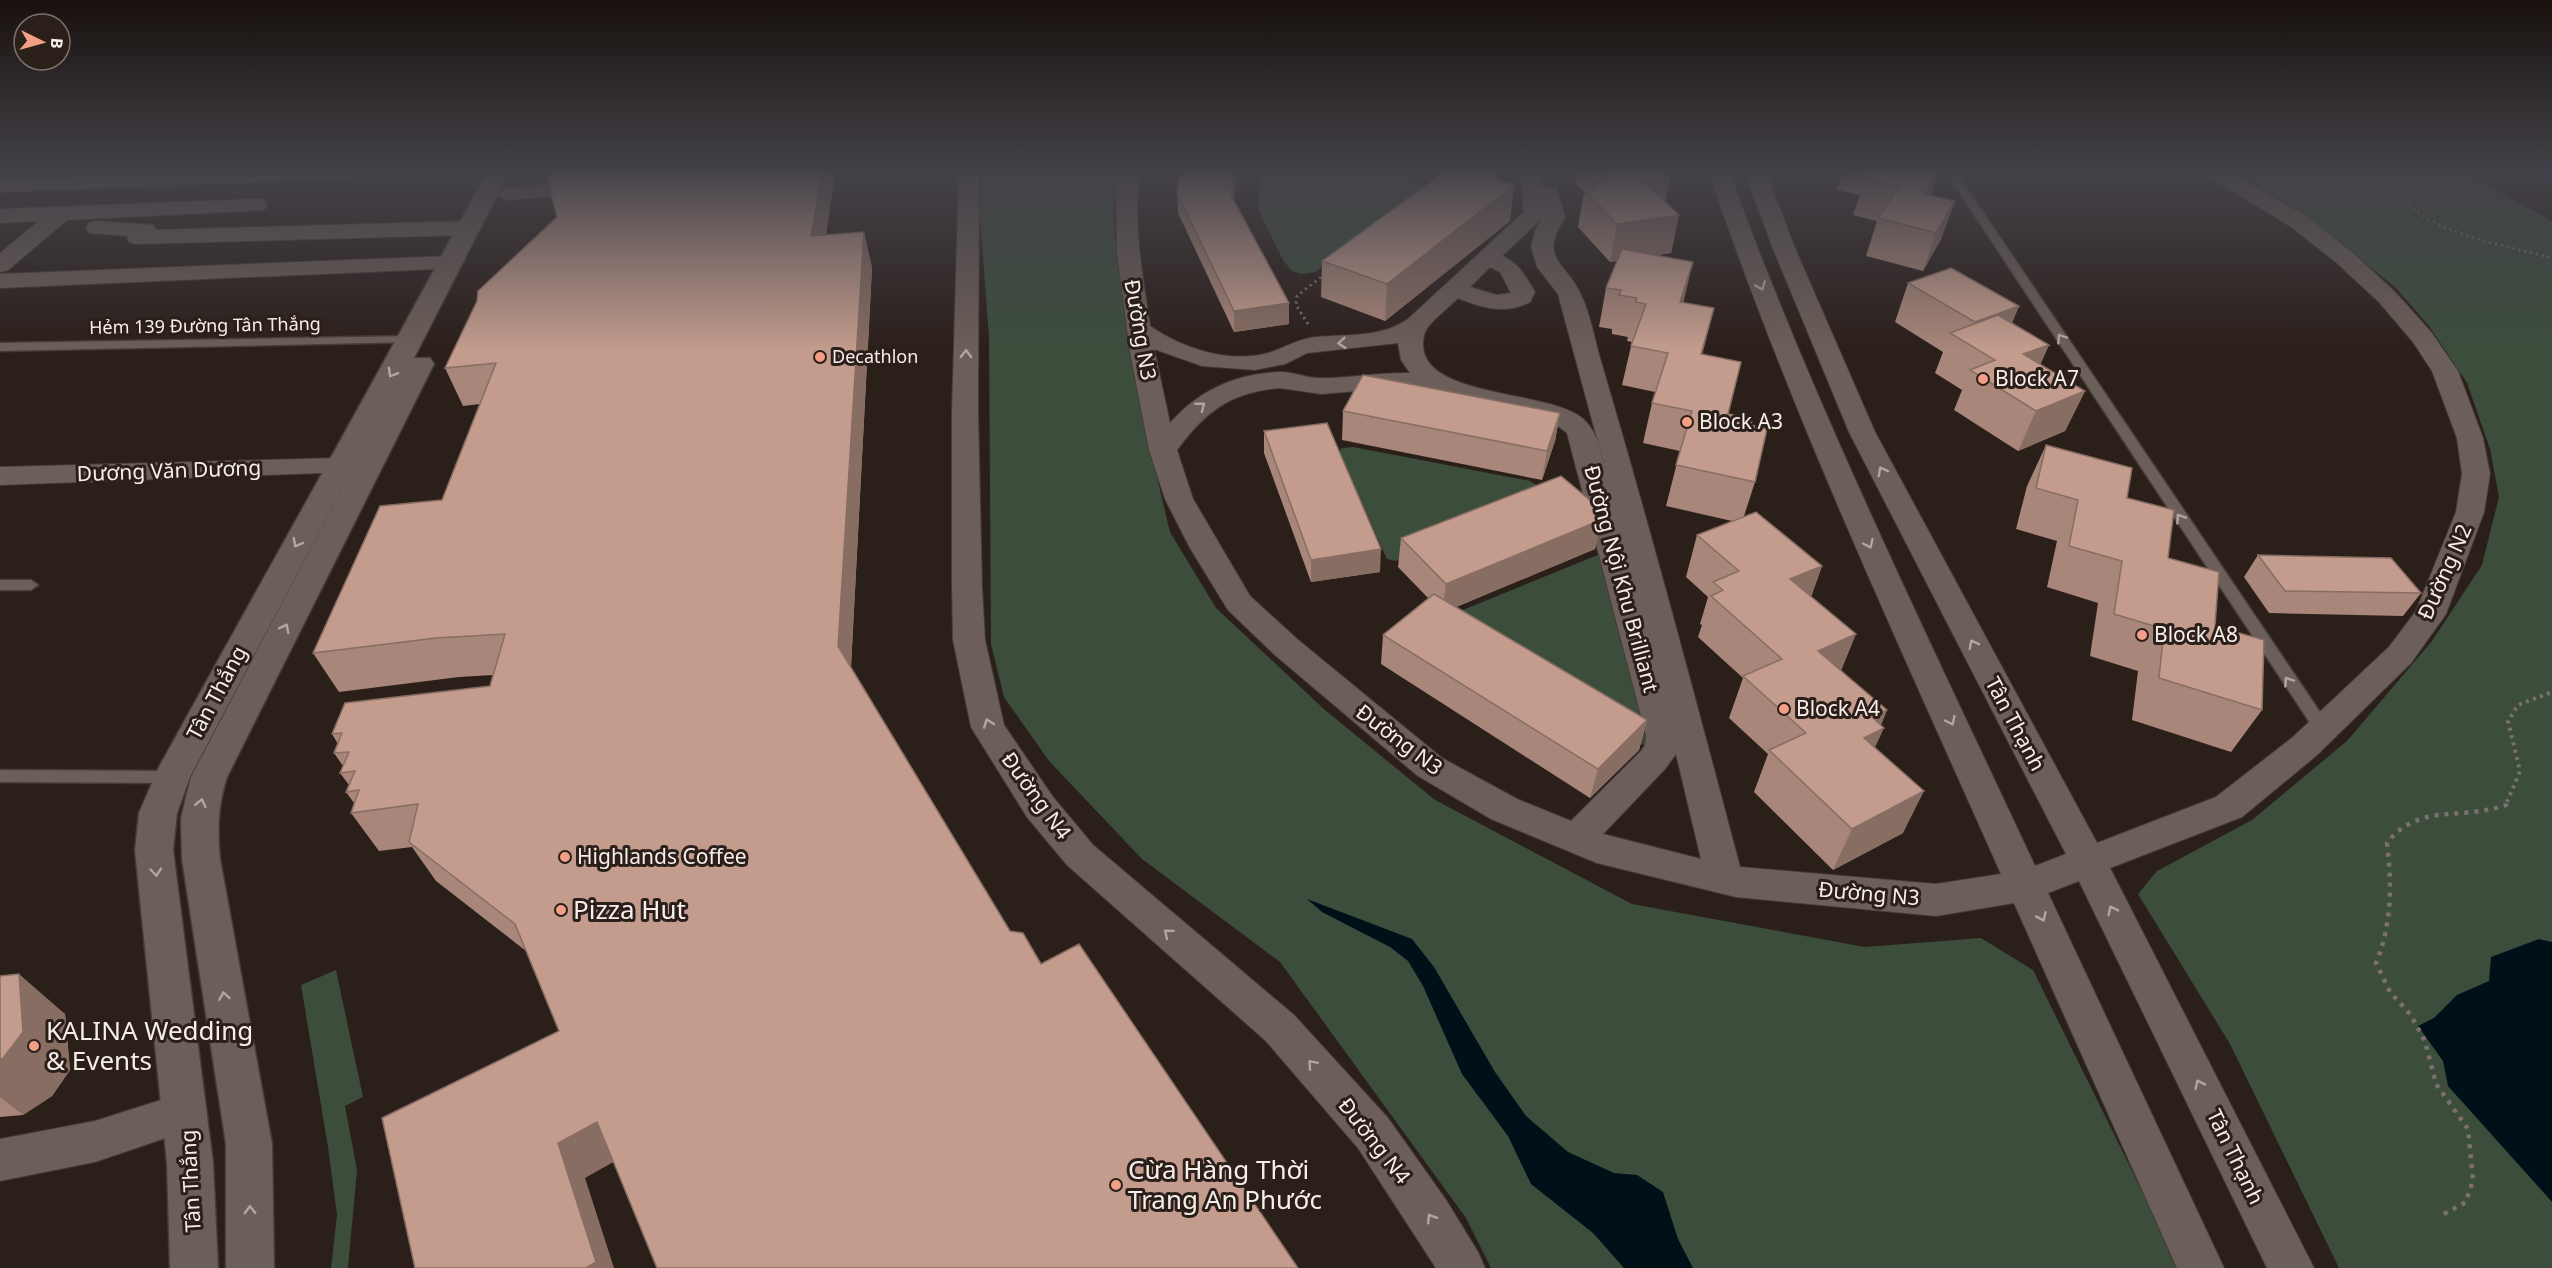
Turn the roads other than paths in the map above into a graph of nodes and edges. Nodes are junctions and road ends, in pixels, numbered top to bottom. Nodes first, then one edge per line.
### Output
1 (40, 231) edge
2 (144, 231) edge
3 (352, 231) edge
4 (467, 231) edge
5 (480, 231) edge
6 (968, 231) edge
7 (1128, 231) edge
8 (1515, 231) edge
9 (1546, 231) edge
10 (1740, 231) edge
11 (1777, 231) edge
12 (1990, 231) edge
13 (2309, 231) edge
14 (1487, 257) junction
15 (450, 263) junction
16 (0, 265) edge
17 (0, 281) edge
18 (1454, 289) junction
19 (1139, 329) junction
20 (410, 340) junction
21 (0, 347) edge
22 (1405, 350) junction
23 (1288, 354) junction
24 (1296, 382) junction
25 (1163, 450) junction
26 (338, 466) junction
27 (0, 476) edge
28 (0, 585) edge
29 (31, 585) dead end
30 (2322, 728) junction
31 (0, 776) edge
32 (172, 777) junction
33 (1576, 839) junction
34 (2089, 863) junction
35 (1725, 879) junction
36 (2027, 885) junction
37 (186, 1112) junction
38 (0, 1160) edge
39 (194, 1268) edge
40 (250, 1268) edge
41 (1461, 1268) edge
42 (2201, 1268) edge
43 (2290, 1268) edge

1 - 16 street
2 - 3 street
4 - 15 street, Tân Thắng
40 -> 5 street, Tân Thắng
41 -> 6 street, Đường N4
7 - 19 street, Đường N3
8 - 14 street
9 - 35 street
10 -> 36 street
34 -> 11 street, Tân Thạnh
30 -> 12 lane
13 - 30 street, Đường N2
14 - 18 street
14 - 18 street
15 - 17 street
15 - 20 street, Tân Thắng
18 - 22 street
19 - 23 street
19 - 25 street, Đường N3
20 - 21 lane, Hẻm 139 Đường Tân Thắng
20 -> 26 street, Tân Thắng
22 -> 23 street
22 - 24 street
22 - 33 street, Đường Nội Khu Brilliant
23 - 24 street
25 -> 24 street
25 - 33 street, Đường N3
26 - 27 street, Dương Văn Dương
26 -> 32 street, Tân Thắng
28 - 29 lane
30 - 34 street, Đường N2
31 - 32 lane
32 -> 37 street, Tân Thắng
33 - 35 street, Đường N3
34 - 36 street, Đường N2
43 -> 34 street, Tân Thạnh
35 - 36 street, Đường N3
36 -> 42 street
37 - 38 street
37 - 39 street, Tân Thắng

